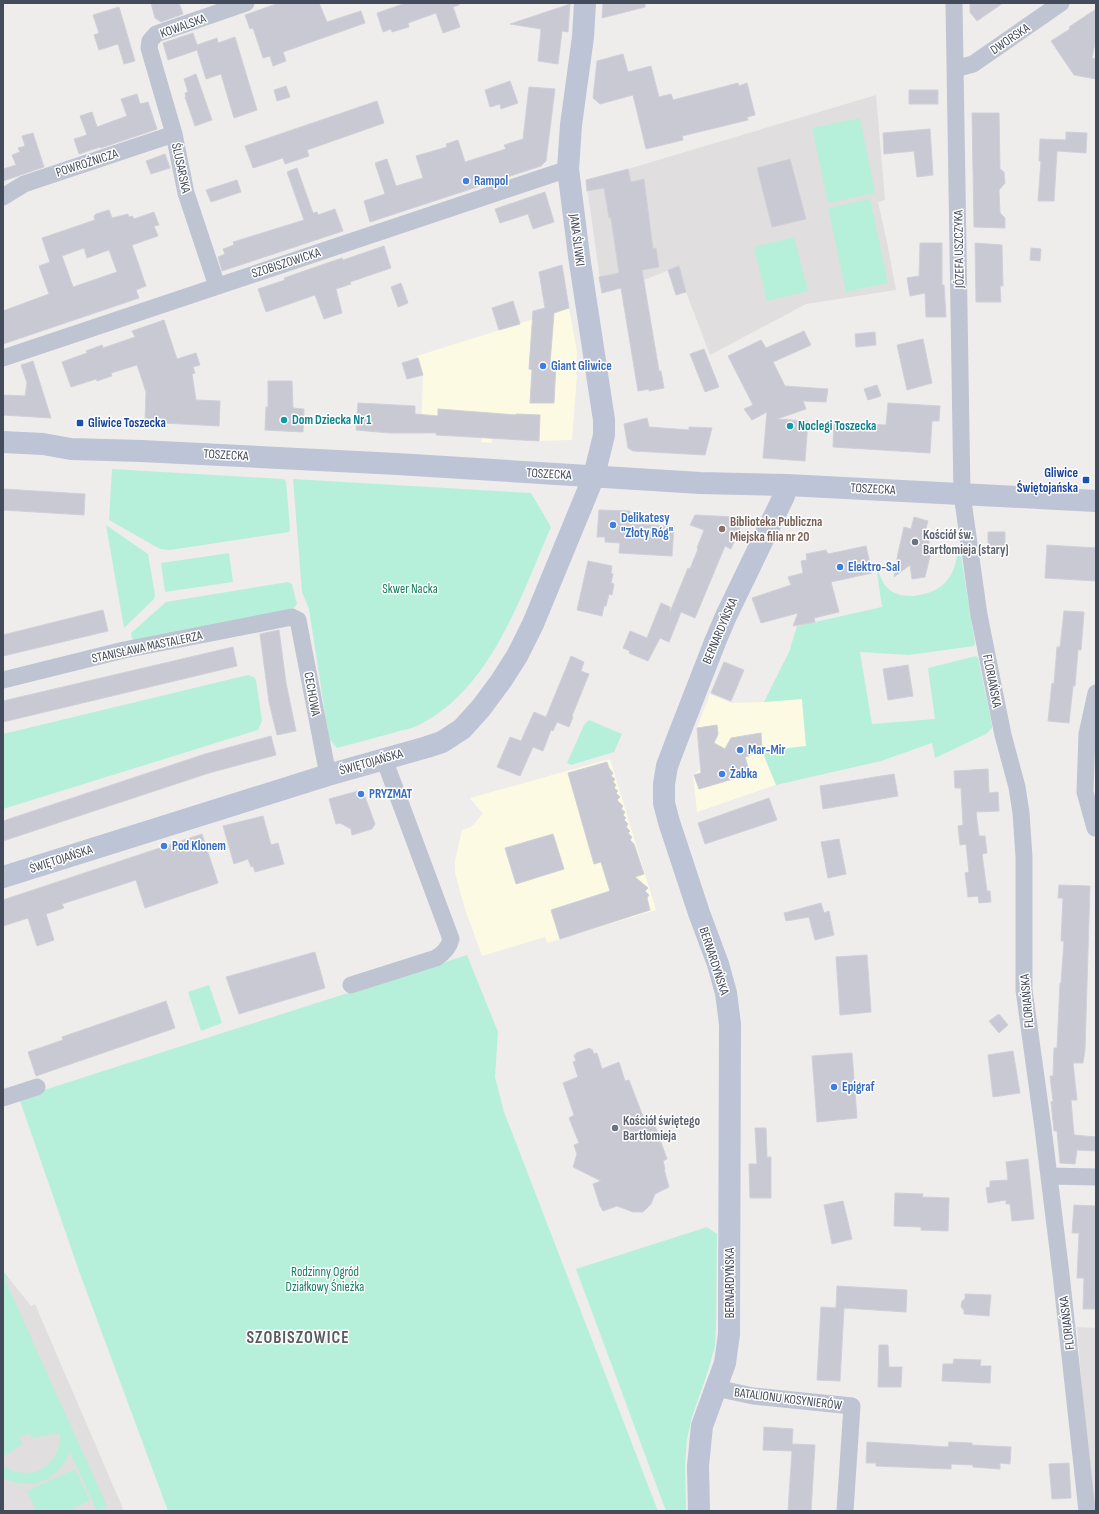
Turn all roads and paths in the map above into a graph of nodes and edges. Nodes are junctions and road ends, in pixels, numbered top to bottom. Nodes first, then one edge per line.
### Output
1 (246, 3) edge
2 (585, 3) edge
3 (954, 3) edge
4 (1061, 3) edge
5 (149, 48) joint
6 (955, 69) junction
7 (174, 134) junction
8 (568, 169) junction
9 (3, 197) edge
10 (217, 286) junction
11 (3, 358) edge
12 (3, 442) edge
13 (594, 476) junction
14 (787, 484) junction
15 (962, 494) junction
16 (1096, 502) edge
17 (292, 616) joint
18 (3, 680) edge
19 (1096, 693) edge
20 (384, 759) junction
21 (328, 775) junction
22 (1095, 828) dead end
23 (3, 877) edge
24 (351, 985) dead end
25 (37, 1087) dead end
26 (3, 1098) edge
27 (1049, 1176) junction
28 (1096, 1177) edge
29 (716, 1388) junction
30 (699, 1511) edge
31 (845, 1511) edge
32 (1087, 1511) edge

1 - 5 street, KOWALSKA
2 - 8 street, JANA ŚLIWKI
3 - 6 street, JÓZEFA USZCZYKA
4 - 6 street, DWORSKA
5 - 7 street, ŚLUSARSKA
6 - 15 street, JÓZEFA USZCZYKA
7 - 9 street, POWROŹNICZA
7 - 10 street, ŚLUSARSKA
8 - 10 street, SZOBISZOWICKA
8 - 13 street, JANA ŚLIWKI
10 - 11 street, SZOBISZOWICKA
12 - 13 street, TOSZECKA
13 - 14 street, TOSZECKA
13 - 20 street, ŚWIĘTOJAŃSKA
14 - 15 street, TOSZECKA
14 - 29 street, BERNARDYŃSKA
15 - 16 street, TOSZECKA
15 - 27 street, FLORIAŃSKA
17 - 18 street, STANISŁAWA MASTALERZA
17 - 21 street, CECHOWA
19 - 22 street
20 - 21 street, ŚWIĘTOJAŃSKA
20 - 24 street
21 - 23 street, ŚWIĘTOJAŃSKA
25 - 26 street
27 - 28 street
27 - 32 street, FLORIAŃSKA
29 - 30 street, BERNARDYŃSKA
29 - 31 street, BATALIONU KOSYNIERÓW

